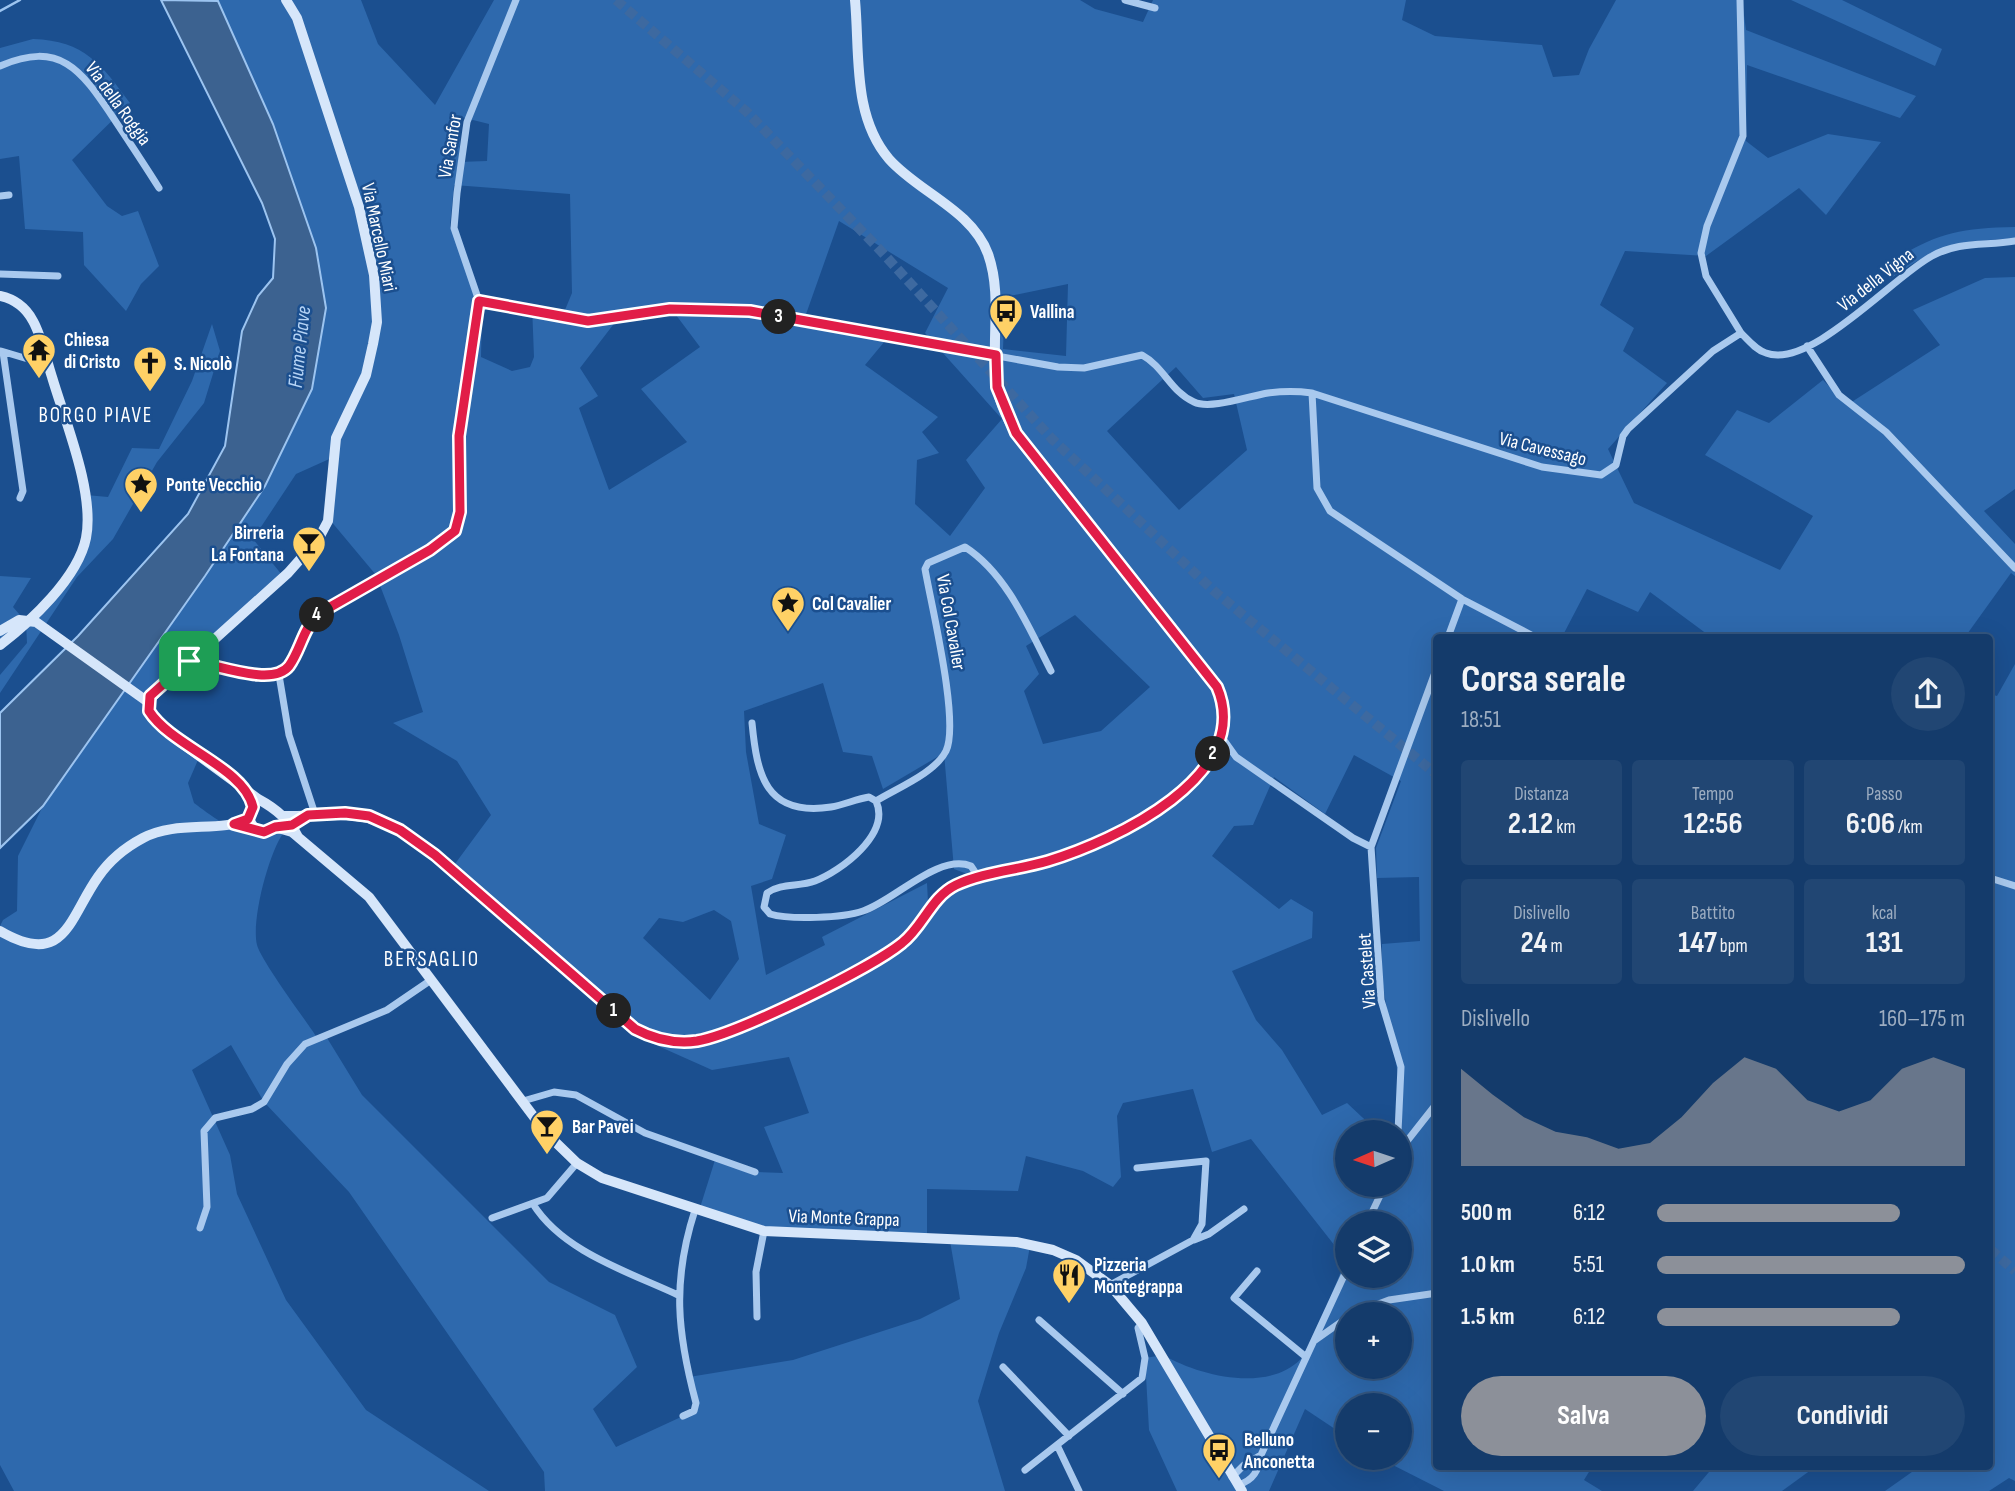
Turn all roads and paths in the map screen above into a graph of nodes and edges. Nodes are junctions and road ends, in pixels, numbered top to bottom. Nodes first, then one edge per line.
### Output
1 (286, 0) edge
2 (516, 0) edge
3 (855, 0) edge
4 (1125, 0) edge
5 (1740, 0) edge
6 (1155, 8) dead end
7 (0, 66) edge
8 (159, 188) dead end
9 (9, 195) dead end
10 (0, 197) edge
11 (2015, 241) edge
12 (0, 274) edge
13 (58, 276) dead end
14 (0, 296) edge
15 (479, 301) junction
16 (1741, 333) junction
17 (1807, 346) junction
18 (1, 351) edge
19 (996, 355) junction
20 (48, 365) junction
21 (1312, 393) junction
22 (20, 498) dead end
23 (2015, 568) edge
24 (1462, 599) junction
25 (35, 621) junction
26 (0, 631) edge
27 (1449, 634) edge
28 (1529, 634) edge
29 (0, 645) edge
30 (189, 661) junction
31 (1051, 671) dead end
32 (279, 675) junction
33 (1433, 678) edge
34 (148, 702) junction
35 (752, 723) dead end
36 (1221, 736) junction
37 (246, 790) junction
38 (876, 801) junction
39 (265, 803) junction
40 (253, 807) junction
41 (312, 814) junction
42 (248, 819) junction
43 (282, 822) junction
44 (234, 824) junction
45 (255, 830) junction
46 (1371, 847) junction
47 (979, 878) junction
48 (1993, 879) edge
49 (2015, 886) edge
50 (0, 931) edge
51 (431, 981) junction
52 (523, 1101) junction
53 (1433, 1108) edge
54 (1399, 1120) edge
55 (1412, 1135) edge
56 (576, 1163) junction
57 (1137, 1168) dead end
58 (755, 1172) dead end
59 (533, 1204) junction
60 (1244, 1209) dead end
61 (695, 1210) junction
62 (492, 1218) dead end
63 (200, 1228) dead end
64 (764, 1231) junction
65 (1193, 1240) junction
66 (1257, 1271) dead end
67 (1110, 1285) junction
68 (1338, 1288) edge
69 (678, 1294) junction
70 (1433, 1294) edge
71 (1384, 1302) edge
72 (757, 1317) dead end
73 (1039, 1320) dead end
74 (1142, 1322) junction
75 (1335, 1326) edge
76 (1313, 1341) junction
77 (1306, 1357) junction
78 (1003, 1367) dead end
79 (1123, 1394) junction
80 (683, 1416) dead end
81 (1069, 1436) junction
82 (1057, 1445) junction
83 (1261, 1455) junction
84 (1025, 1471) dead end
85 (1237, 1484) edge
86 (1079, 1491) edge

1 - 30 street, Via Marcello Miari
2 - 15 street, Via Sanfor
3 - 19 street
4 - 6 street
5 - 16 street
7 - 8 street, Via della Roggia
9 - 10 street
11 - 17 street, Via della Vigna
12 - 13 street
14 - 20 street
15 - 19 street
15 - 32 street, Via Sanfor
16 - 17 street, Via della Vigna
16 - 21 street, Via Cavessago
17 - 23 street
18 - 20 street
18 - 22 street
19 - 21 street, Via Cavessago
19 - 36 street
20 - 25 street
21 - 24 street
24 - 27 street
24 - 28 street
25 - 26 street
25 - 29 street
25 - 34 street
30 - 32 street
30 - 34 street, Via Marcello Miari
31 - 38 street, Via Col Cavalier
32 - 41 street
33 - 46 street, Via Castelet
34 - 37 street, Via Monte Grappa
35 - 38 street, Via Col Cavalier
36 - 46 street
36 - 47 street
37 - 39 street, Via Monte Grappa
37 - 40 street
38 - 47 street
39 - 40 street
39 - 43 street, Via Monte Grappa
40 - 42 street
41 - 43 street
41 - 47 street
42 - 44 street
42 - 45 street
43 - 45 street
43 - 51 street, Via Monte Grappa
44 - 45 street
44 - 50 street
46 - 54 street, Via Castelet
48 - 49 street
51 - 52 street, Via Monte Grappa
51 - 63 street
52 - 56 street, Via Monte Grappa
52 - 58 street
53 - 55 street
56 - 59 street
56 - 61 street, Via Monte Grappa
57 - 65 street
59 - 62 street
59 - 69 street
60 - 65 street
61 - 64 street, Via Monte Grappa
61 - 69 street
64 - 67 street, Via Monte Grappa
64 - 72 street
65 - 67 street
66 - 77 street
67 - 74 street, Via Monte Grappa
68 - 76 street
69 - 80 street
70 - 71 street
73 - 79 street
74 - 79 street
74 - 85 street, Via Monte Grappa
75 - 76 street
76 - 77 street
77 - 83 street
78 - 81 street
79 - 81 street
81 - 82 street
82 - 84 street
82 - 86 street
83 - 85 street
83 - 85 street

